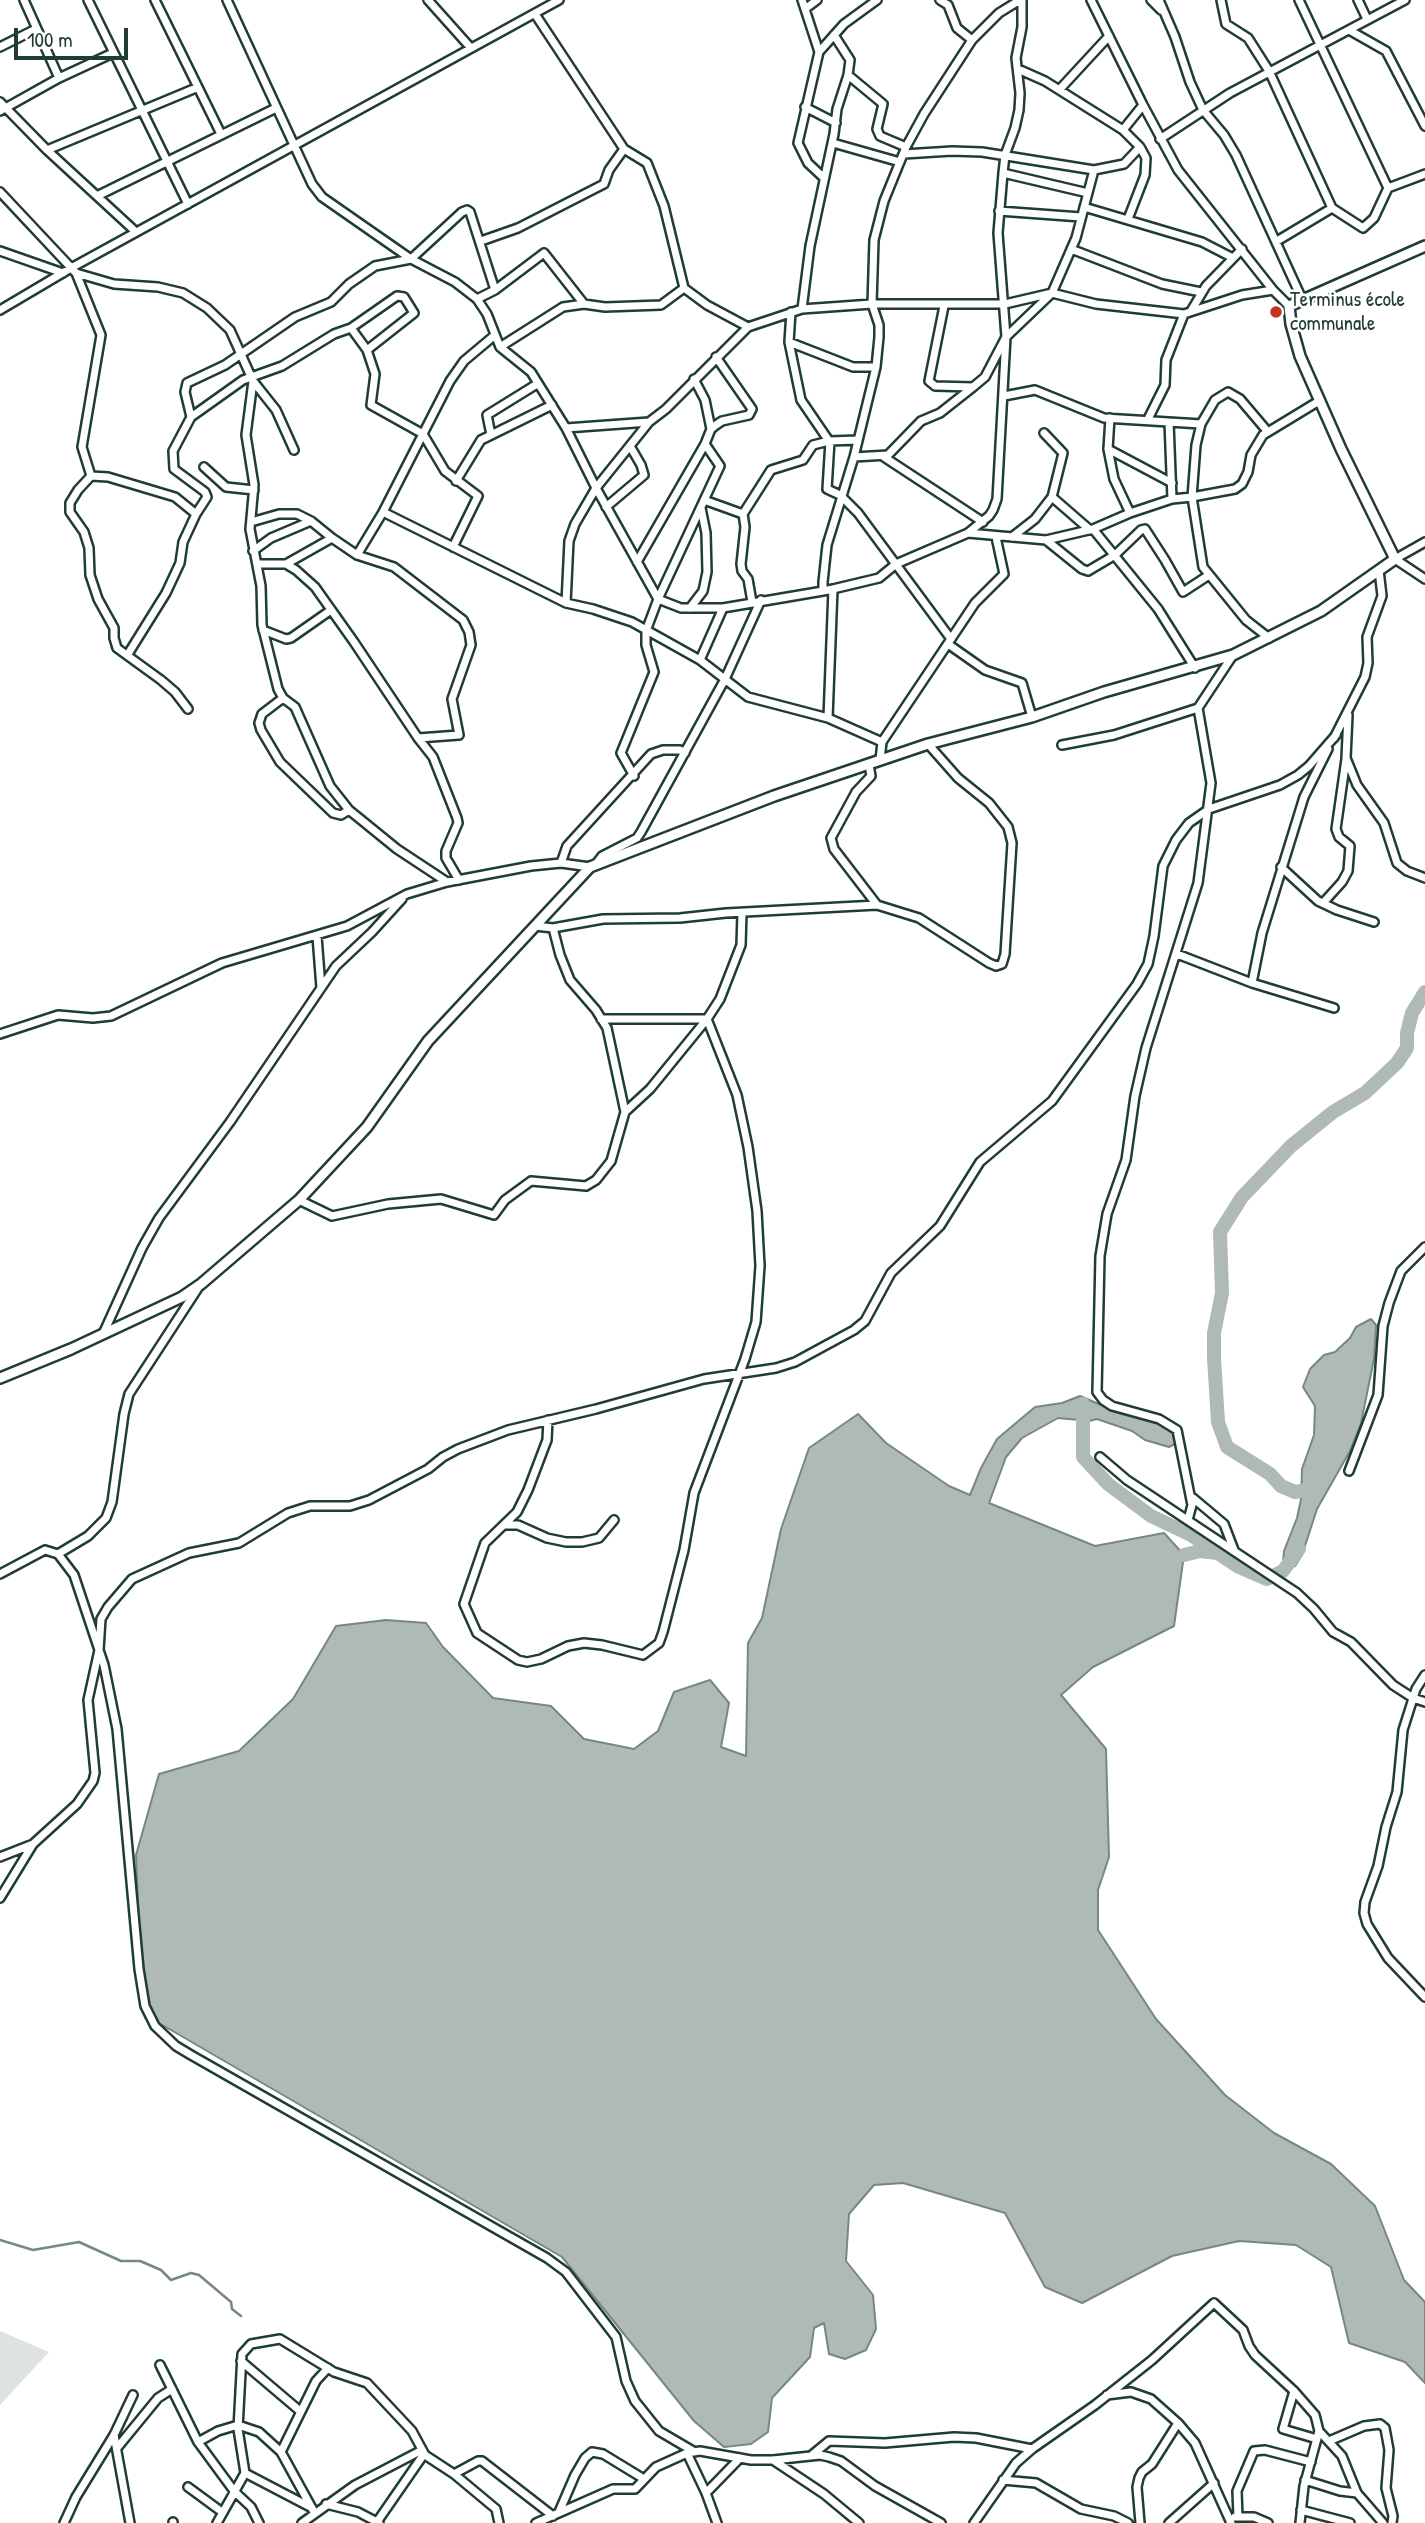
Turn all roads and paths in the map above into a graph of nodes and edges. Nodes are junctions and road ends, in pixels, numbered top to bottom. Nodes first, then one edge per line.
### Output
1 (24, 0) edge
2 (155, 0) edge
3 (226, 0) edge
4 (428, 0) edge
5 (802, 0) edge
6 (817, 0) edge
7 (877, 0) edge
8 (940, 0) edge
9 (1021, 0) edge
10 (1091, 0) edge
11 (1151, 0) edge
12 (1158, 0) edge
13 (1221, 0) edge
14 (1299, 0) edge
15 (1359, 0) edge
16 (1405, 0) edge
17 (91, 1) edge
18 (556, 1) edge
19 (805, 9) junction
20 (1164, 13) junction
21 (535, 14) junction
22 (1367, 19) junction
23 (36, 29) junction
24 (1349, 30) junction
25 (834, 34) junction
26 (1109, 36) junction
27 (972, 40) junction
28 (1321, 46) junction
29 (0, 47) edge
30 (470, 47) junction
31 (820, 52) junction
32 (113, 53) junction
33 (1018, 69) junction
34 (1269, 71) junction
35 (848, 75) junction
36 (59, 78) junction
37 (196, 88) junction
38 (1059, 89) junction
39 (1143, 105) junction
40 (2, 107) edge
41 (805, 107) junction
42 (276, 108) junction
43 (1203, 110) junction
44 (141, 112) junction
45 (836, 123) junction
46 (1425, 126) edge
47 (1123, 130) junction
48 (221, 134) junction
49 (1160, 139) junction
50 (833, 143) junction
51 (295, 145) junction
52 (1139, 147) junction
53 (624, 149) junction
54 (47, 150) junction
55 (903, 154) junction
56 (1005, 155) junction
57 (165, 161) junction
58 (1094, 170) junction
59 (1003, 173) junction
60 (1425, 174) edge
61 (824, 178) junction
62 (1388, 188) junction
63 (0, 192) edge
64 (1088, 194) junction
65 (97, 196) junction
66 (188, 204) junction
67 (1084, 207) junction
68 (1332, 208) junction
69 (999, 211) junction
70 (1081, 217) junction
71 (1128, 219) junction
72 (136, 232) junction
73 (481, 241) junction
74 (1277, 241) junction
75 (1425, 246) edge
76 (1242, 249) junction
77 (1071, 250) junction
78 (0, 251) edge
79 (1233, 258) junction
80 (411, 259) junction
81 (74, 270) junction
82 (63, 273) junction
83 (684, 288) junction
84 (495, 290) junction
85 (1273, 290) junction
86 (1201, 292) junction
87 (1052, 293) junction
88 (477, 299) junction
89 (1302, 299) junction
90 (584, 304) junction
91 (872, 304) junction
92 (1005, 304) junction
93 (944, 306) junction
94 (1289, 306) junction
95 (802, 309) junction
96 (0, 310) edge
97 (791, 312) junction
98 (1187, 312) junction
99 (748, 327) junction
100 (351, 328) junction
101 (495, 335) junction
102 (1006, 337) junction
103 (789, 342) junction
104 (500, 346) junction
105 (367, 349) junction
106 (240, 354) junction
107 (716, 357) junction
108 (876, 368) junction
109 (252, 379) junction
110 (694, 379) junction
111 (537, 384) junction
112 (973, 387) junction
113 (1004, 396) junction
114 (1319, 401) junction
115 (552, 405) junction
116 (191, 417) junction
117 (1110, 418) junction
118 (1148, 419) junction
119 (649, 422) junction
120 (1169, 422) junction
121 (1201, 424) junction
122 (566, 428) junction
123 (711, 429) junction
124 (1268, 432) junction
125 (1044, 433) dead end
126 (423, 434) junction
127 (491, 435) junction
128 (858, 440) junction
129 (830, 441) junction
130 (705, 444) junction
131 (630, 446) junction
132 (1108, 449) junction
133 (294, 450) dead end
134 (854, 457) junction
135 (884, 457) junction
136 (204, 467) dead end
137 (92, 477) junction
138 (456, 481) junction
139 (1171, 484) junction
140 (596, 488) junction
141 (254, 490) junction
142 (841, 495) junction
143 (1052, 497) junction
144 (1192, 497) junction
145 (1172, 499) junction
146 (703, 504) junction
147 (606, 508) junction
148 (383, 512) junction
149 (1130, 513) junction
150 (196, 514) junction
151 (743, 514) junction
152 (311, 521) junction
153 (251, 522) junction
154 (983, 522) junction
155 (1091, 530) junction
156 (968, 533) junction
157 (996, 537) junction
158 (1012, 537) junction
159 (332, 538) junction
160 (1045, 540) junction
161 (1425, 542) edge
162 (453, 547) junction
163 (253, 551) junction
164 (357, 555) junction
165 (1115, 555) junction
166 (1395, 559) junction
167 (637, 562) junction
168 (258, 564) junction
169 (286, 564) junction
170 (896, 564) junction
171 (1379, 570) junction
172 (1209, 575) junction
173 (1425, 579) edge
174 (833, 589) junction
175 (823, 590) junction
176 (658, 599) junction
177 (761, 600) junction
178 (752, 602) junction
179 (566, 603) junction
180 (690, 608) junction
181 (723, 608) junction
182 (331, 610) junction
183 (263, 630) junction
184 (646, 631) junction
185 (1269, 638) junction
186 (950, 641) junction
187 (128, 654) junction
188 (1233, 655) junction
189 (700, 660) junction
190 (1195, 668) junction
191 (725, 679) junction
192 (282, 698) junction
193 (1198, 708) junction
194 (188, 709) dead end
195 (1348, 711) junction
196 (1032, 717) junction
197 (828, 718) junction
198 (1336, 735) junction
199 (418, 738) junction
200 (882, 742) junction
201 (928, 744) junction
202 (1062, 745) dead end
203 (685, 753) junction
204 (1346, 758) junction
205 (880, 760) junction
206 (869, 765) junction
207 (634, 776) junction
208 (1209, 809) junction
209 (349, 810) junction
210 (561, 863) junction
211 (593, 866) junction
212 (1281, 867) junction
213 (1425, 878) edge
214 (459, 880) junction
215 (447, 882) junction
216 (407, 894) junction
217 (1323, 903) junction
218 (877, 905) junction
219 (742, 913) junction
220 (1374, 922) dead end
221 (535, 926) junction
222 (553, 928) junction
223 (317, 936) junction
224 (1177, 954) junction
225 (1252, 983) junction
226 (321, 989) junction
227 (1335, 1009) dead end
228 (601, 1019) junction
229 (707, 1019) junction
230 (0, 1034) edge
231 (625, 1112) junction
232 (299, 1200) junction
233 (1425, 1247) edge
234 (201, 1284) junction
235 (103, 1334) junction
236 (740, 1373) junction
237 (0, 1378) edge
238 (548, 1420) junction
239 (1100, 1457) dead end
240 (1349, 1471) dead end
241 (1191, 1494) junction
242 (614, 1520) dead end
243 (1188, 1520) junction
244 (504, 1525) junction
245 (1234, 1551) junction
246 (58, 1554) junction
247 (0, 1574) edge
248 (99, 1650) junction
249 (1425, 1675) edge
250 (1413, 1698) junction
251 (1425, 1702) edge
252 (33, 1843) junction
253 (0, 1857) edge
254 (0, 1898) edge
255 (1425, 1997) edge
256 (242, 2361) junction
257 (160, 2365) dead end
258 (328, 2368) junction
259 (172, 2389) junction
260 (1294, 2391) junction
261 (133, 2395) dead end
262 (1107, 2395) junction
263 (300, 2411) junction
264 (1178, 2423) junction
265 (238, 2425) junction
266 (114, 2435) junction
267 (1318, 2435) junction
268 (1329, 2441) junction
269 (198, 2442) junction
270 (117, 2448) junction
271 (1032, 2449) junction
272 (281, 2452) junction
273 (423, 2452) junction
274 (690, 2452) junction
275 (811, 2456) junction
276 (740, 2458) junction
277 (773, 2460) junction
278 (1311, 2462) junction
279 (245, 2473) junction
280 (454, 2474) junction
281 (644, 2479) junction
282 (1003, 2480) junction
283 (1305, 2480) junction
284 (1214, 2483) junction
285 (188, 2487) dead end
286 (234, 2491) junction
287 (706, 2493) junction
288 (1357, 2493) junction
289 (326, 2504) junction
290 (313, 2510) junction
291 (1301, 2511) junction
292 (222, 2512) junction
293 (556, 2514) junction
294 (1238, 2517) junction
295 (1230, 2521) edge
296 (1378, 2521) edge
297 (64, 2523) edge
298 (130, 2523) edge
299 (217, 2523) edge
300 (259, 2523) edge
301 (302, 2523) edge
302 (378, 2523) edge
303 (499, 2523) edge
304 (536, 2523) edge
305 (717, 2523) edge
306 (859, 2523) edge
307 (941, 2523) edge
308 (974, 2523) edge
309 (1128, 2523) edge
310 (1140, 2523) edge
311 (1169, 2523) edge
312 (1268, 2523) edge
313 (1300, 2523) edge
314 (1350, 2523) edge
315 (1392, 2523) edge

1 - 23 street
2 - 37 street
3 - 42 street
4 - 30 street
5 - 19 street
6 - 19 street
7 - 25 street
8 - 27 street
9 - 27 street
9 - 33 street
10 - 26 street
11 - 20 street
12 - 20 street
13 - 34 street
14 - 28 street
15 - 22 street
16 - 22 street
17 - 32 street
18 - 21 street
19 - 31 street
20 - 43 street
21 - 30 street
21 - 53 street
22 - 24 street
23 - 29 street
23 - 36 street
24 - 28 street
24 - 46 street
25 - 31 street
25 - 35 street
26 - 38 street
26 - 39 street
27 - 55 street
28 - 34 street
28 - 62 street
30 - 51 street
31 - 41 street
32 - 36 street
32 - 44 street
33 - 38 street
33 - 56 street
34 - 43 street
34 - 68 street
35 - 45 street
35 - 55 street
36 - 40 street
37 - 44 street
37 - 48 street
38 - 47 street
39 - 47 street
39 - 49 street
40 - 54 street
41 - 45 street
41 - 61 street
42 - 48 street
42 - 51 street
43 - 49 street
43 - 74 street
44 - 54 street
44 - 57 street
45 - 50 street
47 - 52 street
48 - 57 street
49 - 76 street
50 - 55 street
50 - 61 street
51 - 66 street
51 - 80 street
52 - 58 street
52 - 71 street
53 - 73 street
53 - 83 street
54 - 65 street
55 - 56 street
55 - 91 street
56 - 58 street
56 - 59 street
57 - 65 street
57 - 66 street
58 - 64 street
59 - 64 street
59 - 69 street
60 - 62 street
61 - 95 street
62 - 68 street
63 - 81 street
64 - 67 street
65 - 72 street
66 - 72 street
67 - 70 street
67 - 71 street
68 - 74 street
69 - 70 street
69 - 92 street
70 - 77 street
71 - 79 street
72 - 81 street
73 - 80 street
73 - 84 street
74 - 89 street
75 - 89 street
76 - 79 street
76 - 85 street
77 - 86 street
77 - 87 street
78 - 82 street
79 - 86 street
80 - 88 street
80 - 106 street
81 - 82 street
81 - 106 street
81 - 137 street
82 - 96 street
83 - 90 street
83 - 99 street
84 - 88 street
84 - 90 street
85 - 94 street
85 - 98 street
86 - 98 street
87 - 92 street
87 - 98 street
87 - 102 street
88 - 101 street
89 - 94 street
90 - 104 street
91 - 93 street
91 - 95 street
91 - 108 street
92 - 93 street
92 - 102 street
93 - 112 street
94 - 114 street
95 - 97 street
97 - 99 street
97 - 103 street
98 - 118 street
99 - 107 street
100 - 105 street
100 - 105 street
100 - 109 street
101 - 104 street
101 - 126 street
102 - 112 street
102 - 113 street
103 - 108 street
103 - 129 street
104 - 111 street
105 - 126 street
106 - 109 street
106 - 116 street
107 - 110 street
107 - 123 street
108 - 128 street
109 - 116 street
109 - 133 street
109 - 141 street
110 - 119 street
110 - 123 street
111 - 115 street
111 - 127 street
112 - 135 street
113 - 117 street
113 - 154 street
114 - 124 street
114 - 166 street
115 - 122 street
115 - 127 street
116 - 150 street
117 - 118 street
117 - 132 street
118 - 120 street
119 - 122 street
119 - 131 street
120 - 121 street
120 - 139 street
121 - 124 street
121 - 144 street
122 - 140 street
123 - 130 street
124 - 144 street
125 - 143 street
126 - 138 street
126 - 148 street
127 - 138 street
128 - 129 street
128 - 134 street
129 - 142 street
129 - 151 street
130 - 146 street
130 - 167 street
131 - 140 street
131 - 147 street
132 - 139 street
132 - 149 street
134 - 135 street
134 - 142 street
135 - 154 street
136 - 141 street
137 - 150 street
137 - 187 street
138 - 162 street
139 - 145 street
140 - 147 street
140 - 179 street
141 - 153 street
142 - 170 street
142 - 175 street
143 - 155 street
143 - 158 street
144 - 145 street
144 - 172 street
145 - 149 street
146 - 151 street
146 - 176 street
146 - 180 street
147 - 167 street
148 - 162 street
148 - 164 street
149 - 155 street
150 - 187 street
151 - 178 street
152 - 153 street
152 - 159 street
152 - 163 street
153 - 163 street
154 - 156 street
155 - 160 street
155 - 165 street
156 - 157 street
156 - 170 street
157 - 158 street
157 - 186 street
158 - 160 street
159 - 164 street
159 - 169 street
160 - 165 street
161 - 166 street
162 - 179 street
163 - 168 street
164 - 199 street
165 - 172 street
165 - 190 street
166 - 171 street
166 - 173 street
167 - 176 street
168 - 169 street
168 - 183 street
169 - 182 street
170 - 174 street
170 - 186 street
171 - 185 street
171 - 195 street
172 - 185 street
174 - 175 street
174 - 197 street
175 - 177 street
176 - 180 street
176 - 184 street
177 - 178 street
177 - 191 street
178 - 181 street
179 - 184 street
180 - 181 street
181 - 189 street
182 - 183 street
182 - 199 street
183 - 192 street
184 - 189 street
184 - 207 street
185 - 188 street
186 - 196 street
186 - 200 street
187 - 194 street
188 - 190 street
188 - 193 street
189 - 191 street
190 - 196 street
191 - 197 street
191 - 203 street
192 - 209 street
192 - 209 street
193 - 202 street
193 - 208 street
195 - 198 street
195 - 204 street
196 - 201 street
197 - 200 street
198 - 208 street
198 - 212 street
199 - 214 street
200 - 205 street
201 - 205 street
201 - 218 street
203 - 207 street
203 - 211 street
204 - 213 street
204 - 217 street
205 - 206 street
206 - 211 street
206 - 218 street
207 - 210 street
208 - 224 street
208 - 236 street
209 - 215 street
210 - 211 street
210 - 214 street
211 - 221 street
212 - 217 street
212 - 225 street
214 - 215 street
215 - 216 street
216 - 223 street
216 - 226 street
217 - 220 street
218 - 219 street
219 - 222 street
219 - 229 street
221 - 222 street
221 - 232 street
222 - 228 street
223 - 226 street
223 - 230 street
224 - 225 street
224 - 241 street
225 - 227 street
226 - 235 street
228 - 229 street
228 - 231 street
229 - 231 street
229 - 236 street
231 - 232 street
232 - 234 street
233 - 240 street
234 - 235 street
234 - 246 street
235 - 237 street
236 - 238 street
236 - 244 street
238 - 244 street
238 - 248 street
239 - 243 street
241 - 243 street
241 - 245 street
242 - 244 street
243 - 245 street
245 - 250 street
246 - 247 street
246 - 248 street
248 - 252 street
248 - 274 street
249 - 250 street
250 - 251 street
250 - 255 street
252 - 253 street
252 - 254 street
256 - 258 street
256 - 263 street
256 - 265 street
257 - 259 street
258 - 263 street
258 - 273 street
259 - 269 street
259 - 270 street
260 - 262 street
260 - 267 street
260 - 267 street
261 - 266 street
262 - 264 street
262 - 271 street
263 - 272 street
264 - 284 street
264 - 310 street
265 - 269 street
265 - 272 street
265 - 279 street
266 - 270 street
266 - 297 street
267 - 268 street
267 - 278 street
268 - 288 street
268 - 315 street
269 - 286 street
270 - 298 street
271 - 275 street
271 - 282 street
272 - 290 street
273 - 280 street
273 - 289 street
273 - 302 street
274 - 276 street
274 - 281 street
274 - 287 street
275 - 277 street
275 - 307 street
276 - 277 street
276 - 287 street
277 - 306 street
278 - 283 street
278 - 294 street
279 - 286 street
279 - 290 street
280 - 293 street
280 - 303 street
281 - 293 street
281 - 293 street
282 - 308 street
282 - 309 street
283 - 288 street
283 - 291 street
284 - 295 street
284 - 311 street
285 - 292 street
286 - 292 street
286 - 300 street
287 - 305 street
288 - 296 street
289 - 290 street
289 - 302 street
290 - 301 street
291 - 313 street
291 - 314 street
292 - 299 street
293 - 304 street
294 - 295 street
294 - 312 street

